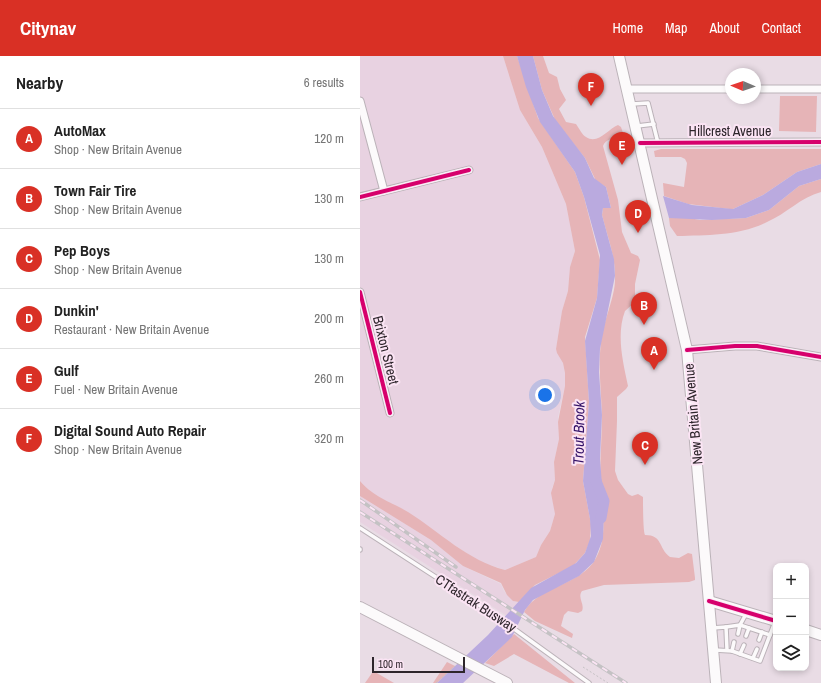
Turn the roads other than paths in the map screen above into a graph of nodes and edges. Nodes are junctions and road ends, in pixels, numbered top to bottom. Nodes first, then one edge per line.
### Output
1 (620, 56) edge
2 (627, 89) junction
3 (725, 89) edge
4 (761, 89) edge
5 (821, 89) edge
6 (360, 102) edge
7 (631, 104) junction
8 (654, 124) junction
9 (636, 126) junction
10 (821, 142) edge
11 (640, 143) junction
12 (658, 143) junction
13 (469, 170) dead end
14 (384, 191) junction
15 (360, 197) edge
16 (360, 292) edge
17 (687, 350) junction
18 (821, 357) edge
19 (390, 413) dead end
20 (360, 528) edge
21 (709, 601) junction
22 (360, 607) edge
23 (746, 612) junction
24 (773, 620) edge
25 (740, 625) junction
26 (726, 627) junction
27 (773, 627) edge
28 (712, 628) junction
29 (749, 628) junction
30 (809, 631) edge
31 (762, 632) junction
32 (738, 634) dead end
33 (770, 635) junction
34 (821, 635) edge
35 (746, 636) dead end
36 (759, 640) dead end
37 (734, 642) dead end
38 (744, 645) dead end
39 (757, 648) dead end
40 (714, 650) junction
41 (729, 650) junction
42 (740, 654) junction
43 (753, 658) junction
44 (507, 683) edge
45 (589, 683) edge
46 (716, 683) edge

1 - 2 main road, New Britain Avenue
2 - 3 street
2 - 7 main road, New Britain Avenue
4 - 5 street
6 - 14 street
7 - 8 lane
7 - 9 main road, New Britain Avenue
8 - 9 lane
8 - 12 lane
9 - 11 main road, New Britain Avenue
10 - 12 street, Hillcrest Avenue
11 - 12 street, Hillcrest Avenue
11 - 17 main road, New Britain Avenue
13 - 14 street
14 - 15 street
16 - 19 street, Brixton Street
17 - 18 street
17 - 21 main road, New Britain Avenue
20 - 45 lane, CTfastrak Busway
21 - 23 main road
21 - 28 main road, New Britain Avenue
22 - 44 main road
23 - 24 main road
23 - 25 lane
25 - 26 lane
25 - 29 lane
25 - 32 lane
26 - 28 lane
26 - 41 lane
27 - 33 lane
28 - 40 main road, New Britain Avenue
29 - 31 lane
29 - 35 lane
30 - 34 main road
31 - 33 lane
31 - 36 lane
33 - 43 lane
37 - 41 lane
38 - 42 lane
39 - 43 lane
40 - 41 lane
40 - 46 main road, New Britain Avenue
41 - 42 lane
42 - 43 lane

